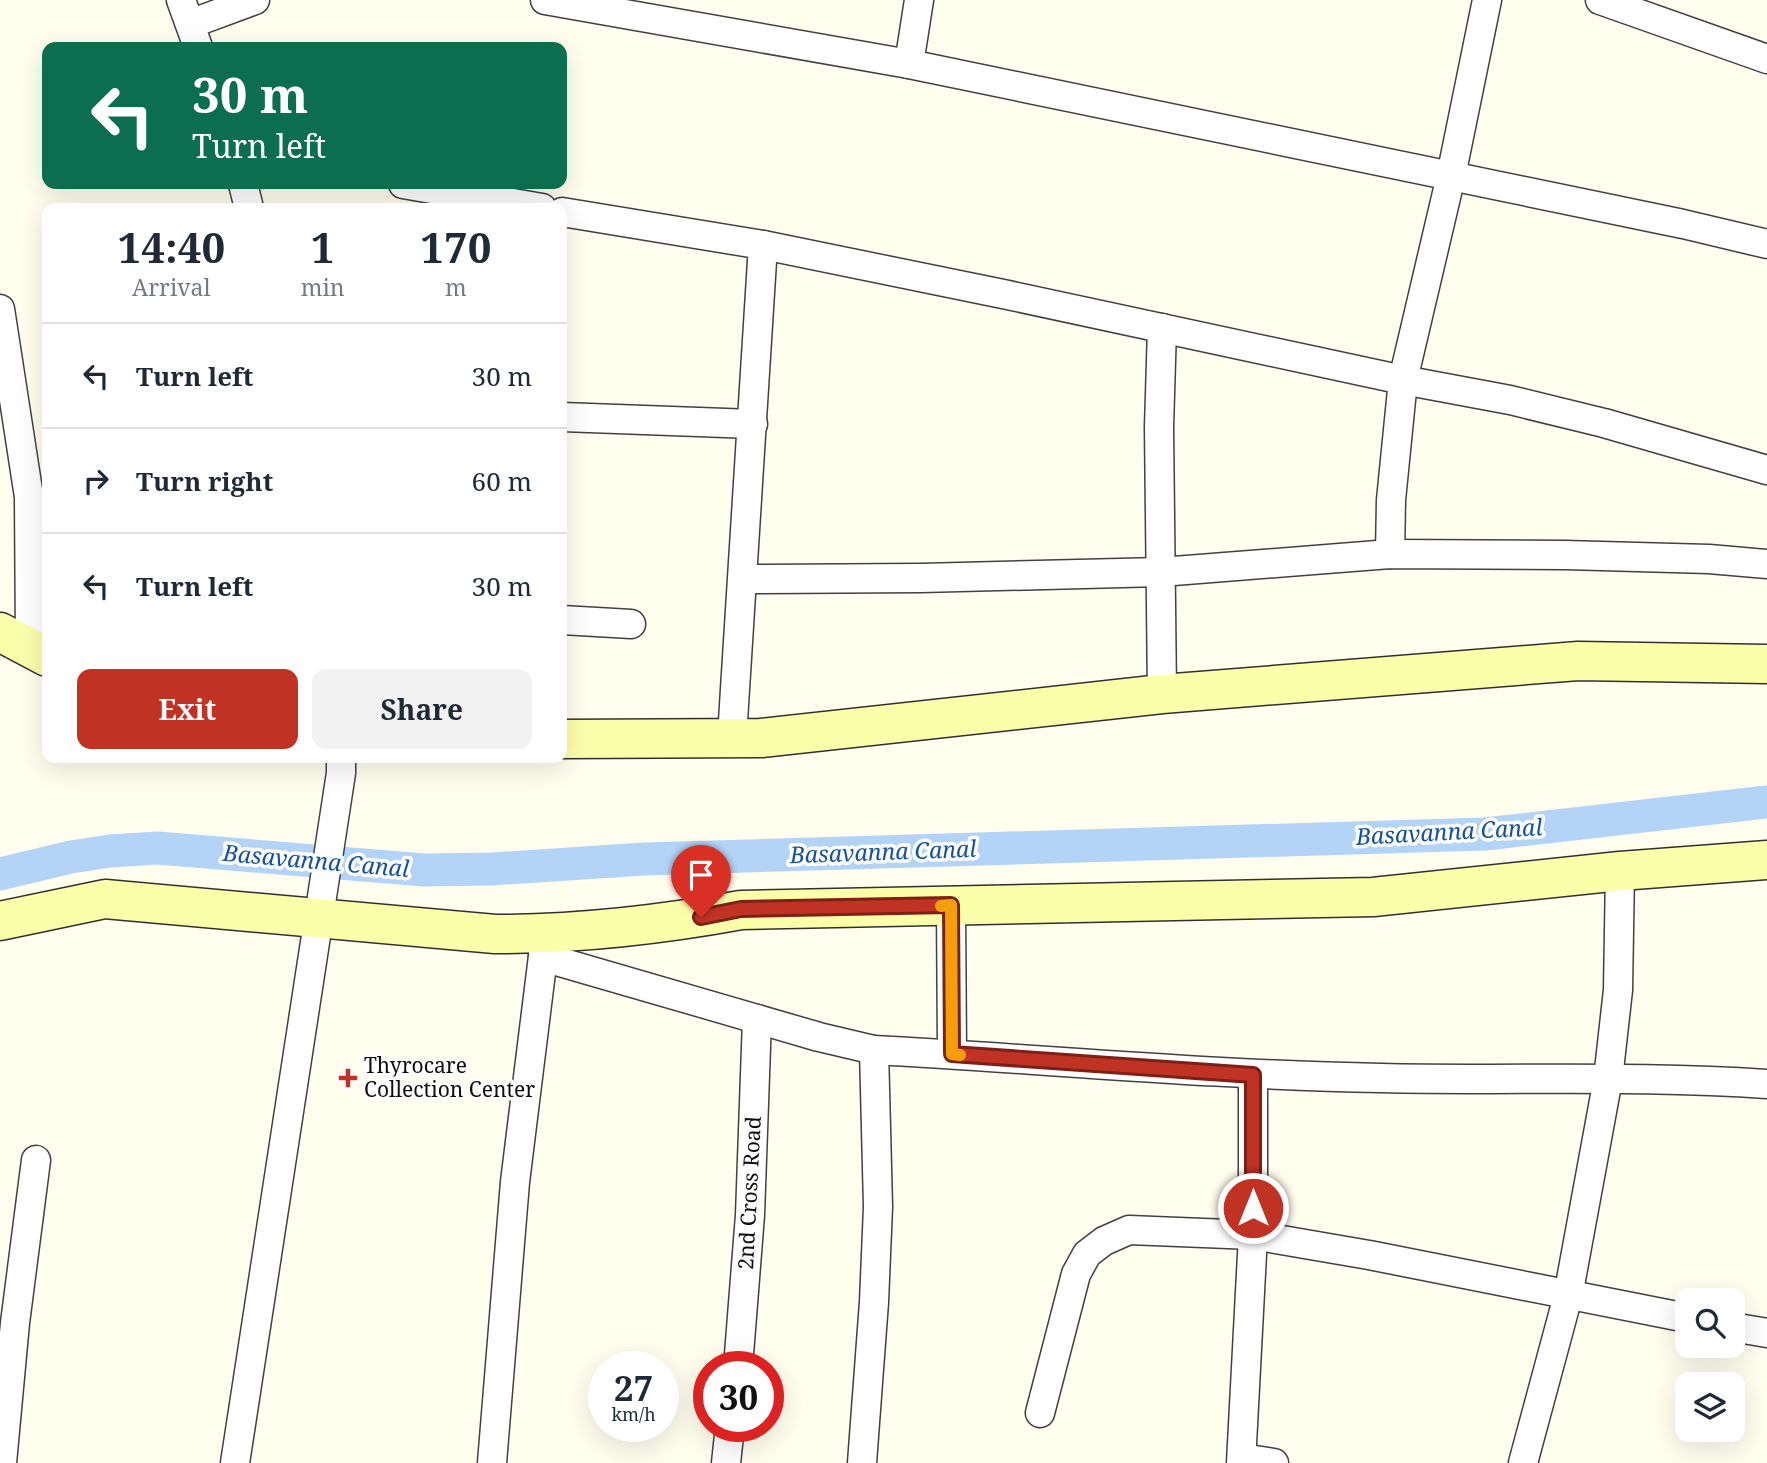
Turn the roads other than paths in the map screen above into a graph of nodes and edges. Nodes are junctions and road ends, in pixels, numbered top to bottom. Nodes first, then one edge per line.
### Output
1 (256, 0) edge
2 (545, 0) edge
3 (919, 0) edge
4 (1487, 0) edge
5 (1600, 0) edge
6 (1647, 8) edge
7 (189, 24) edge
8 (1767, 59) edge
9 (909, 64) junction
10 (1451, 176) junction
11 (432, 189) edge
12 (513, 203) edge
13 (567, 213) edge
14 (1767, 244) edge
15 (763, 245) junction
16 (0, 309) edge
17 (1162, 328) junction
18 (1403, 380) junction
19 (567, 417) edge
20 (753, 424) junction
21 (1767, 470) edge
22 (39, 542) edge
23 (1390, 554) junction
24 (1767, 564) edge
25 (1161, 572) junction
26 (743, 579) junction
27 (567, 620) edge
28 (631, 624) dead end
29 (26, 646) edge
30 (1767, 664) edge
31 (1162, 694) junction
32 (732, 737) junction
33 (567, 739) edge
34 (341, 766) edge
35 (1767, 860) edge
36 (1620, 871) junction
37 (322, 902) junction
38 (951, 905) junction
39 (0, 921) edge
40 (544, 945) junction
41 (757, 1019) junction
42 (874, 1050) junction
43 (952, 1054) junction
44 (1253, 1075) junction
45 (1608, 1079) junction
46 (1767, 1084) edge
47 (36, 1160) dead end
48 (1253, 1235) junction
49 (1568, 1296) junction
50 (1675, 1316) edge
51 (8, 1323) edge
52 (1745, 1329) edge
53 (1767, 1333) edge
54 (739, 1351) edge
55 (1040, 1413) dead end
56 (728, 1442) edge
57 (1242, 1461) edge
58 (2, 1463) edge
59 (236, 1463) edge
60 (492, 1463) edge
61 (726, 1463) edge
62 (862, 1463) edge
63 (1274, 1463) edge
64 (1523, 1463) edge

1 - 7 street
2 - 9 street
3 - 9 street
4 - 10 street
5 - 6 street
6 - 8 street
9 - 10 street
10 - 14 street
10 - 18 street
11 - 12 street
13 - 15 street
15 - 17 street
15 - 20 street
16 - 22 street
17 - 18 street
17 - 25 street
18 - 21 street
18 - 23 street
19 - 20 street
20 - 26 street
22 - 29 street
23 - 24 street
23 - 25 street
25 - 26 street
25 - 31 street
26 - 32 street
27 - 28 street
30 - 31 street
31 - 32 street
32 - 33 street
34 - 37 street
35 - 36 street
36 - 38 street
36 - 45 street
37 - 39 street
37 - 40 street
37 - 59 street
38 - 40 street
38 - 43 street
40 - 41 street
40 - 60 street
41 - 42 street
41 - 54 street, 2nd Cross Road
42 - 43 street
42 - 62 street
43 - 44 street
44 - 45 street
44 - 48 street
45 - 46 street
45 - 49 street
47 - 51 street
48 - 49 street
48 - 55 street
48 - 57 street
49 - 50 street
49 - 64 street
51 - 58 street
52 - 53 street
56 - 61 street
57 - 63 street

